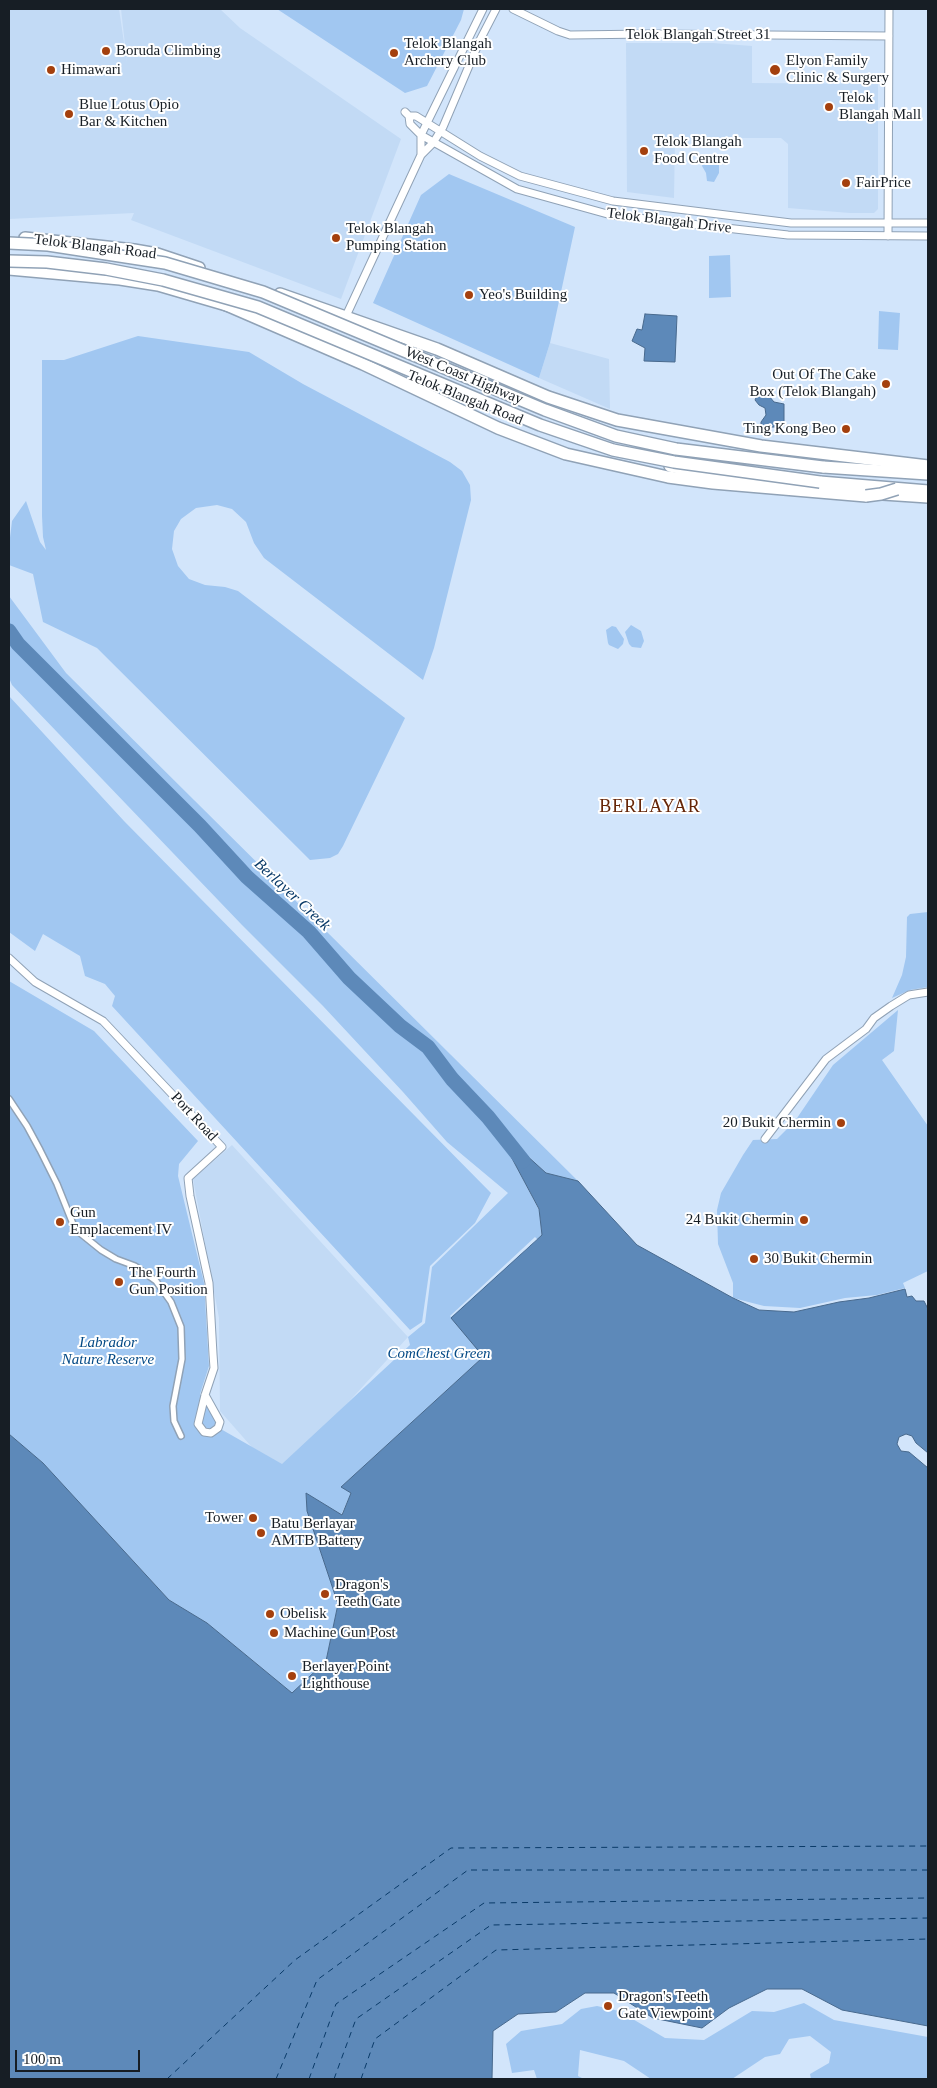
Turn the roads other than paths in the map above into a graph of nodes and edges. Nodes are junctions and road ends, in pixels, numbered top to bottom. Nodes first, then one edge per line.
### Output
1 (484, 9) edge
2 (496, 9) edge
3 (513, 9) edge
4 (889, 9) edge
5 (889, 36) junction
6 (427, 123) junction
7 (440, 131) junction
8 (421, 135) junction
9 (433, 143) junction
10 (421, 155) junction
11 (928, 223) edge
12 (887, 224) junction
13 (888, 236) junction
14 (928, 236) edge
15 (9, 238) edge
16 (9, 243) edge
17 (134, 250) junction
18 (9, 261) edge
19 (9, 269) edge
20 (120, 279) junction
21 (222, 303) junction
22 (346, 316) junction
23 (500, 377) junction
24 (491, 408) junction
25 (928, 466) edge
26 (928, 474) edge
27 (897, 489) junction
28 (928, 491) edge
29 (928, 497) edge
30 (9, 958) edge
31 (928, 992) edge
32 (9, 1099) edge
33 (766, 1139) dead end
34 (205, 1395) junction
35 (214, 1413) junction
36 (199, 1418) junction
37 (181, 1436) dead end

1 - 6 street
2 - 7 street
3 - 5 street, Telok Blangah Street 31
4 - 5 street
5 - 12 street
6 - 7 street, Telok Blangah Drive
6 - 8 street
6 - 8 street, Telok Blangah Drive
7 - 9 street
7 - 12 street, Telok Blangah Drive
8 - 9 street, Telok Blangah Drive
8 - 10 street
9 - 10 street
9 - 13 street, Telok Blangah Drive
10 - 22 street
11 - 12 street, Telok Blangah Drive
12 - 13 street
13 - 14 street, Telok Blangah Drive
15 - 17 main road, Telok Blangah Road
16 - 26 main road, West Coast Highway, bridge
17 - 20 main road
17 - 22 main road, Telok Blangah Road
18 - 27 main road, West Coast Highway, bridge
19 - 20 main road, Telok Blangah Road
20 - 21 main road, Telok Blangah Road
21 - 24 main road, Telok Blangah Road
21 - 27 main road, bridge
22 - 23 main road, Telok Blangah Road
23 - 24 main road
23 - 25 main road, Telok Blangah Road
24 - 29 main road, Telok Blangah Road
27 - 28 main road, West Coast Highway
30 - 34 street, Port Road
31 - 33 street
32 - 37 street
34 - 35 street
34 - 36 street, Port Road
35 - 36 street
35 - 36 street

